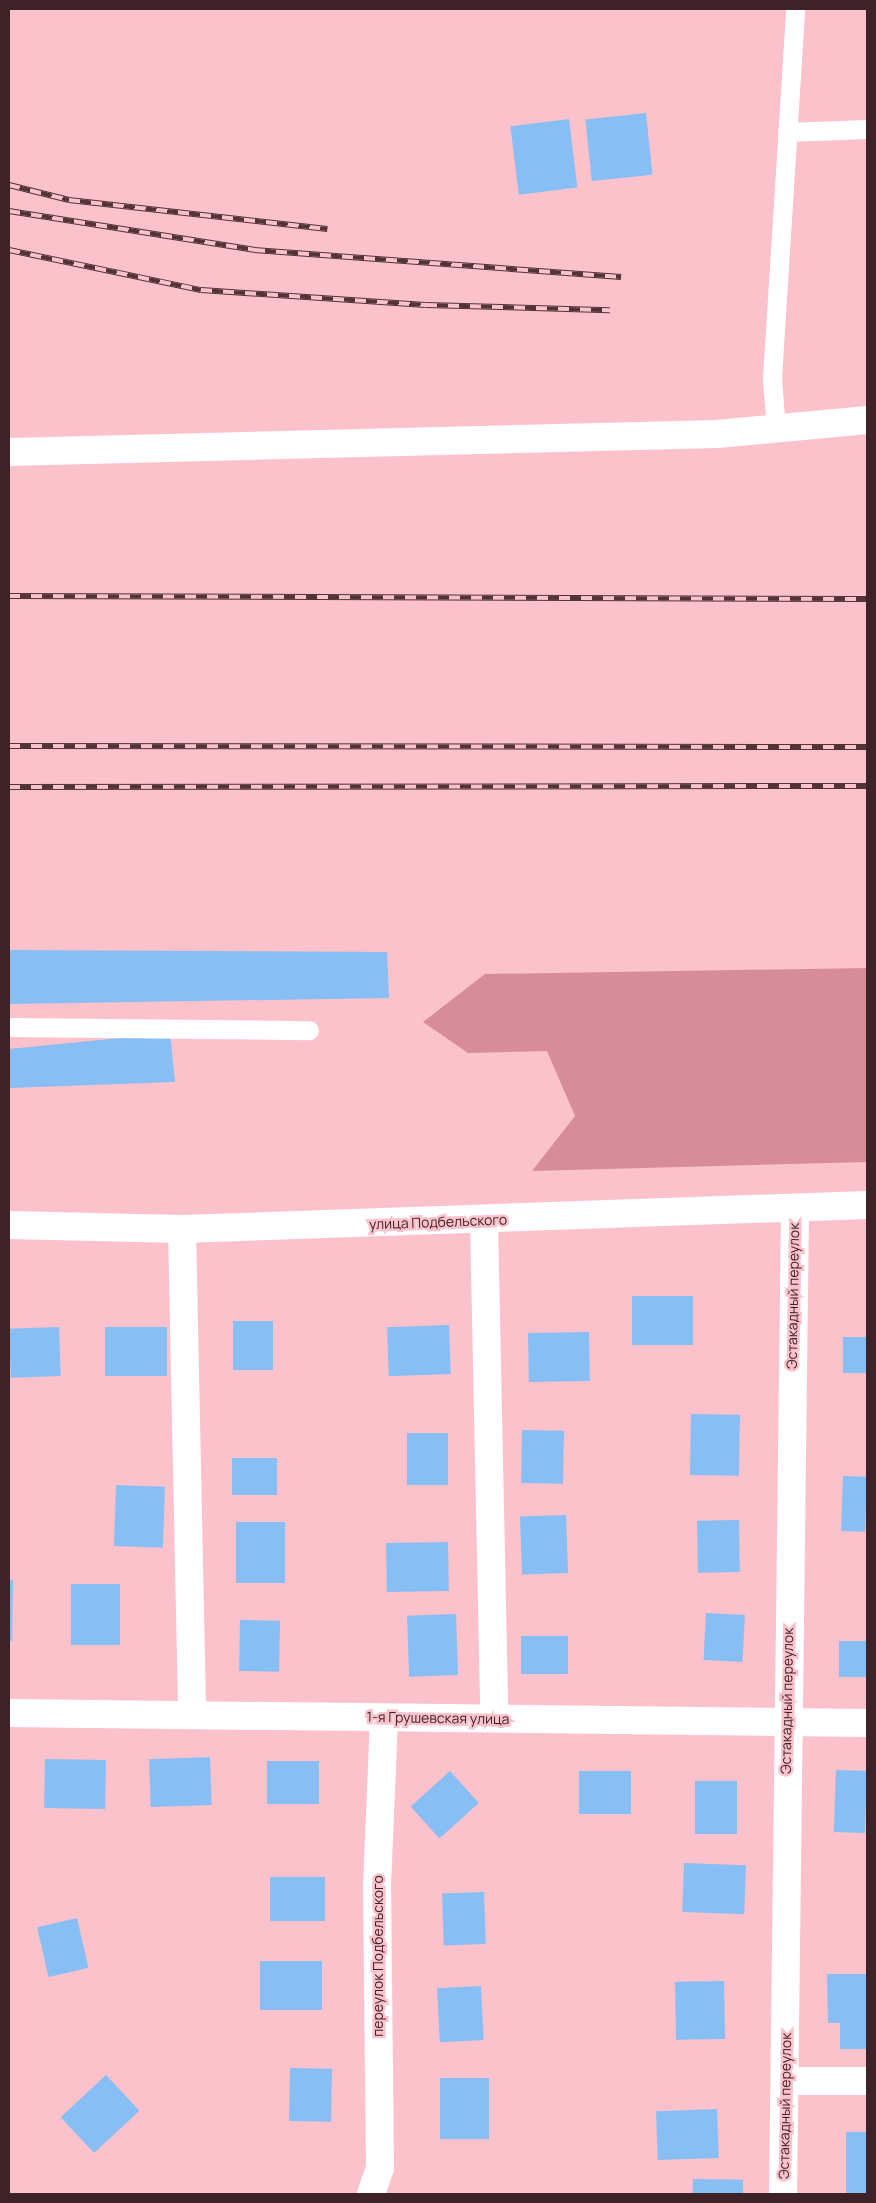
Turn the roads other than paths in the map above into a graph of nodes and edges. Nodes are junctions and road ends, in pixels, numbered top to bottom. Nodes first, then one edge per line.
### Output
1 (795, 9) edge
2 (867, 129) edge
3 (787, 132) junction
4 (867, 420) edge
5 (776, 430) junction
6 (9, 452) edge
7 (9, 1027) edge
8 (309, 1030) dead end
9 (867, 1205) edge
10 (795, 1208) junction
11 (484, 1222) junction
12 (9, 1225) edge
13 (182, 1229) junction
14 (9, 1713) edge
15 (192, 1714) junction
16 (384, 1718) junction
17 (494, 1718) junction
18 (786, 1722) junction
19 (867, 1723) edge
20 (787, 2081) junction
21 (867, 2081) edge
22 (371, 2194) edge
23 (783, 2194) edge

1 - 3 lane
2 - 3 lane
3 - 5 lane
4 - 5 street
5 - 6 street
7 - 8 lane
9 - 10 street, улица Подбельского
10 - 11 street, улица Подбельского
10 - 18 street, Эстакадный переулок
11 - 13 street, улица Подбельского
11 - 17 street
12 - 13 street, улица Подбельского
13 - 15 street
14 - 15 street, 1-я Грушевская улица
15 - 16 street, 1-я Грушевская улица
16 - 17 street, 1-я Грушевская улица
16 - 22 street, переулок Подбельского
17 - 18 street, 1-я Грушевская улица
18 - 19 street, 1-я Грушевская улица
18 - 20 street, Эстакадный переулок
20 - 21 street
20 - 23 street, Эстакадный переулок

